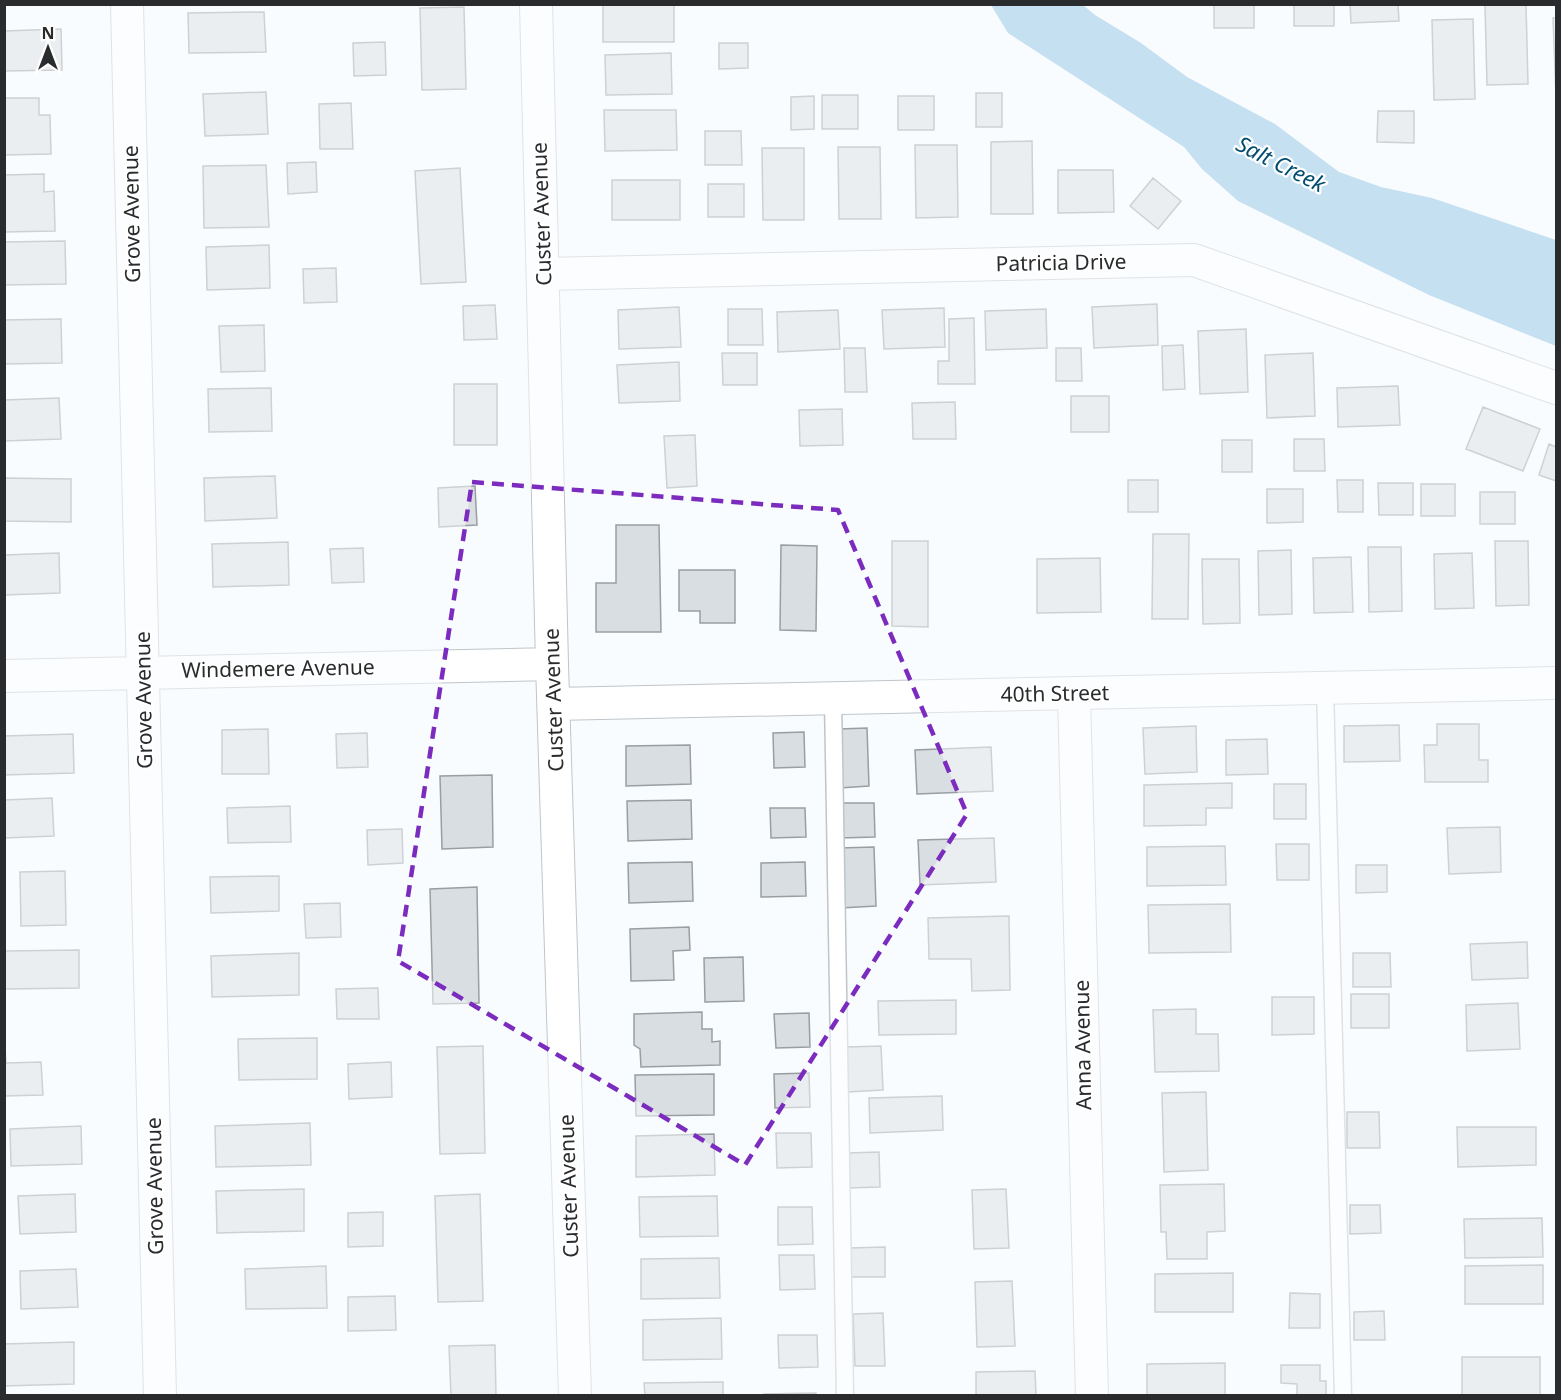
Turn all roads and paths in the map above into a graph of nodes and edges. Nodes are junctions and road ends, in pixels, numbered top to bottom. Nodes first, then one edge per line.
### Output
1 (127, 4) edge
2 (536, 4) edge
3 (544, 274) junction
4 (1557, 388) edge
5 (552, 664) junction
6 (143, 671) junction
7 (4, 676) edge
8 (1557, 683) edge
9 (1326, 688) junction
10 (1074, 694) junction
11 (833, 698) junction
12 (554, 704) junction
13 (160, 1395) edge
14 (575, 1395) edge
15 (845, 1395) edge
16 (1092, 1395) edge
17 (1343, 1395) edge

1 - 6 street, Grove Avenue
2 - 3 street, Custer Avenue
3 - 4 street, Patricia Drive
3 - 5 street, Custer Avenue
5 - 6 street, Windemere Avenue
5 - 12 street, Custer Avenue
6 - 7 street, Windemere Avenue
6 - 13 street, Grove Avenue
8 - 9 street, 40th Street
9 - 10 street, 40th Street
9 - 17 lane
10 - 11 street, 40th Street
10 - 16 street, Anna Avenue
11 - 12 street, 40th Street
11 - 15 lane
12 - 14 street, Custer Avenue

